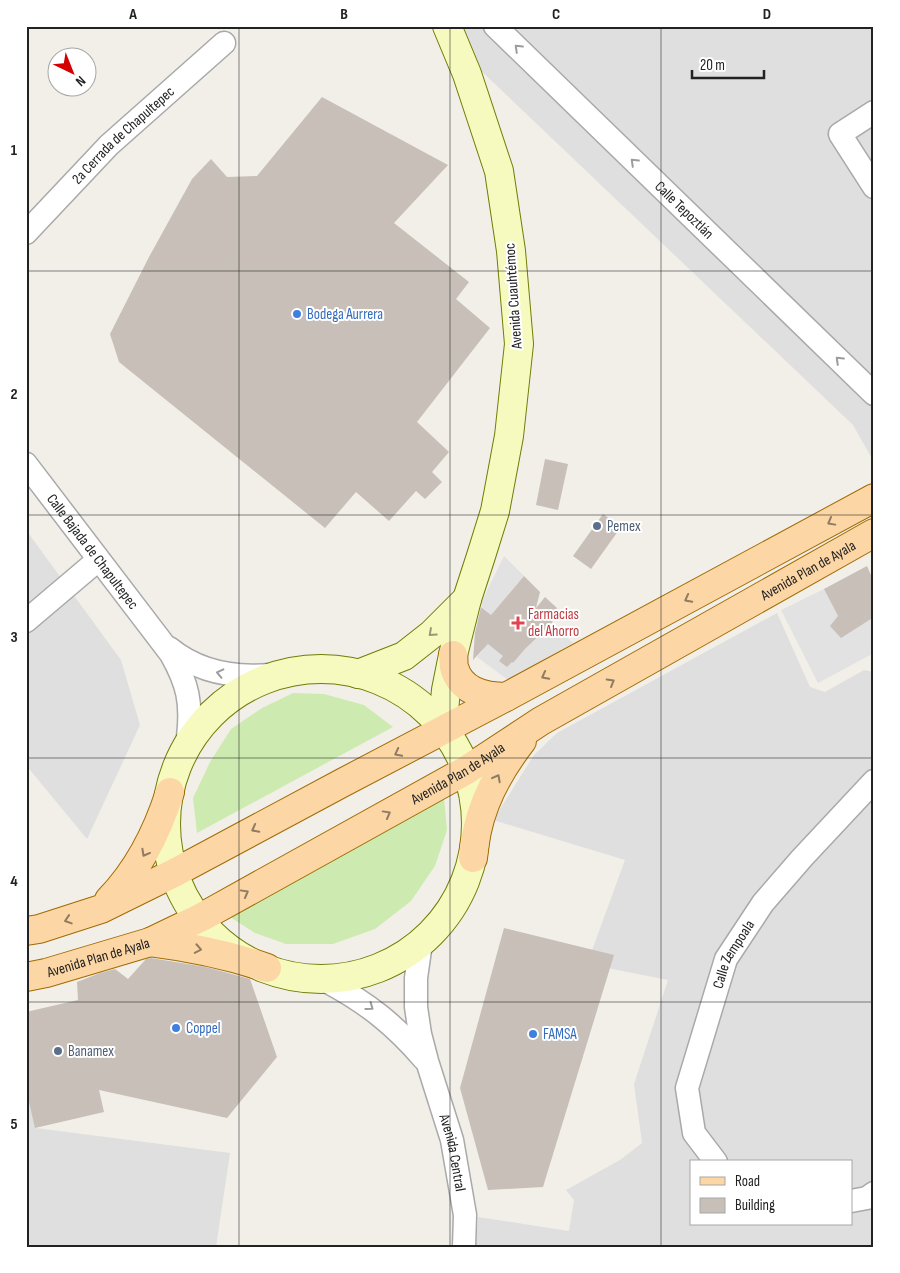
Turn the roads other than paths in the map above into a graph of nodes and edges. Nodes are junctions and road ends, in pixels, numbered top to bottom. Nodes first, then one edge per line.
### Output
1 (447, 26) edge
2 (495, 26) edge
3 (224, 43) dead end
4 (874, 112) edge
5 (874, 187) edge
6 (26, 233) edge
7 (874, 394) edge
8 (26, 464) edge
9 (874, 498) edge
10 (874, 533) edge
11 (98, 560) junction
12 (467, 599) junction
13 (26, 621) edge
14 (158, 639) junction
15 (453, 655) junction
16 (358, 674) junction
17 (268, 675) junction
18 (506, 697) junction
19 (541, 721) junction
20 (442, 731) junction
21 (188, 737) junction
22 (465, 771) junction
23 (874, 782) edge
24 (170, 792) junction
25 (473, 858) junction
26 (176, 872) junction
27 (101, 909) junction
28 (202, 917) junction
29 (26, 931) edge
30 (150, 942) junction
31 (420, 950) junction
32 (267, 968) junction
33 (26, 977) edge
34 (328, 982) junction
35 (427, 1061) junction
36 (714, 1160) edge
37 (874, 1193) edge
38 (852, 1201) edge
39 (464, 1247) edge

1 - 12 main road, Avenida Cuauhtémoc
7 -> 2 street, Calle Tepoztlán
3 - 6 street, 2a Cerrada de Chapultepec
4 - 5 street
8 - 11 street, Calle Bajada de Chapultepec
9 -> 18 main road, Avenida Plan de Ayala
19 -> 10 main road, Avenida Plan de Ayala
11 - 13 street
11 - 14 street, Calle Bajada de Chapultepec
12 - 15 main road, Avenida Cuauhtémoc
12 -> 16 main road, Avenida Cuauhtémoc
17 -> 14 street, Calle Bajada de Chapultepec
14 - 21 street, Calle Bajada de Chapultepec
15 - 18 main road
15 - 20 main road, Avenida Cuauhtémoc
16 - 17 main road
16 - 20 main road
17 - 21 main road
18 - 20 main road, Avenida Plan de Ayala
19 - 22 main road, Avenida Plan de Ayala
25 -> 19 main road
20 - 22 main road
20 -> 26 main road, Avenida Plan de Ayala
21 - 24 main road
22 - 25 main road
28 -> 22 main road, Avenida Plan de Ayala
23 - 36 street, Calle Zempoala
24 - 26 main road
24 -> 27 main road
25 - 31 main road
26 - 27 main road, Avenida Plan de Ayala
26 - 28 main road
27 -> 29 main road, Avenida Plan de Ayala
28 - 30 main road, Avenida Plan de Ayala
28 - 32 main road
30 -> 32 main road
30 - 33 main road, Avenida Plan de Ayala
31 - 34 main road
31 - 35 street, Avenida Central
32 - 34 main road
34 -> 35 street, Avenida Central
35 - 39 street, Avenida Central
37 - 38 street

